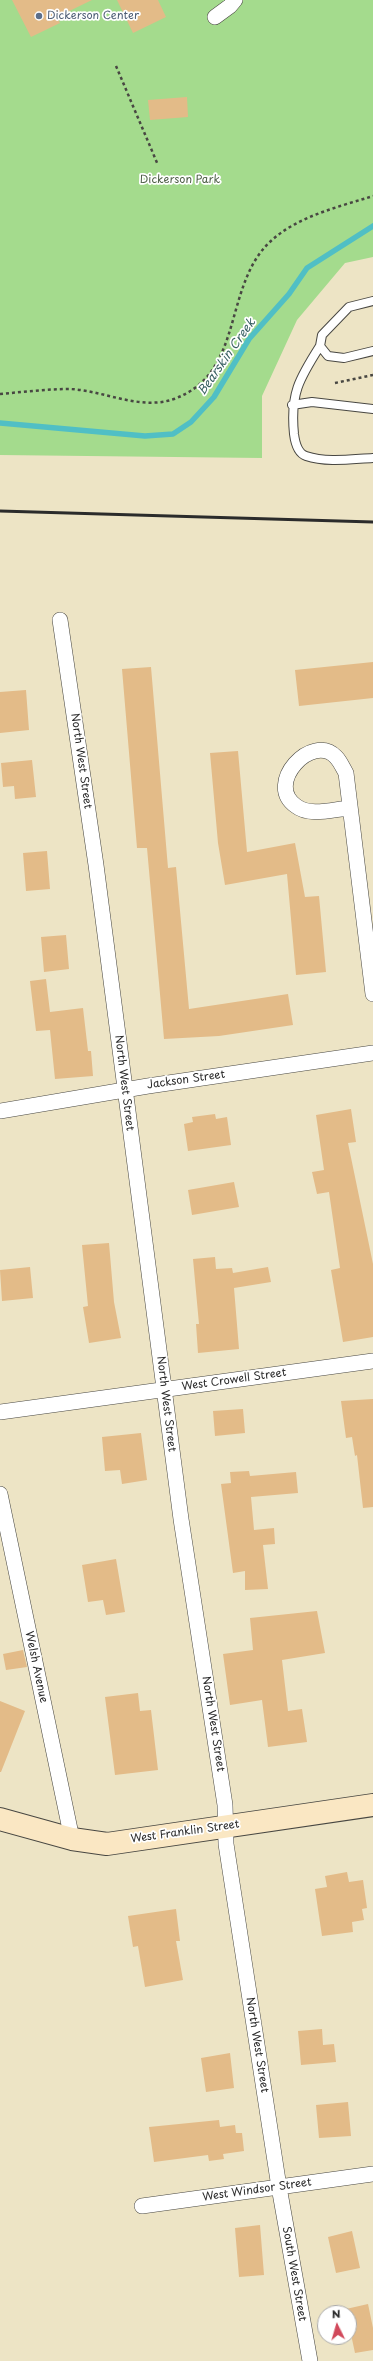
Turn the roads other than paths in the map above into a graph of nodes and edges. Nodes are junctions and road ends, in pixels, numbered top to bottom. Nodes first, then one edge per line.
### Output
1 (235, 0) edge
2 (215, 16) dead end
3 (373, 301) edge
4 (320, 346) junction
5 (373, 351) edge
6 (292, 405) junction
7 (373, 409) edge
8 (373, 458) edge
9 (60, 620) dead end
10 (350, 808) junction
11 (373, 994) edge
12 (373, 1053) edge
13 (124, 1090) junction
14 (0, 1111) edge
15 (373, 1360) edge
16 (164, 1390) junction
17 (0, 1412) edge
18 (0, 1494) edge
19 (373, 1805) edge
20 (0, 1819) edge
21 (226, 1826) junction
22 (72, 1839) junction
23 (373, 2174) edge
24 (279, 2187) junction
25 (142, 2206) dead end
26 (310, 2361) edge

1 - 2 street
3 - 4 lane
4 - 5 lane
4 - 6 lane
6 - 7 lane
6 - 8 lane
9 - 13 street, North West Street
10 - 10 street
10 - 11 street
12 - 13 street, Jackson Street
13 - 14 street, Jackson Street
13 - 16 street, North West Street
15 - 16 street, West Crowell Street
16 - 17 street, West Crowell Street
16 - 21 street, North West Street
18 - 22 street, Welsh Avenue
19 - 21 main road, West Franklin Street
20 - 22 main road, West Franklin Street
21 - 22 main road, West Franklin Street
21 - 24 street, North West Street
23 - 24 street, West Windsor Street
24 - 25 street, West Windsor Street
24 - 26 street, South West Street

